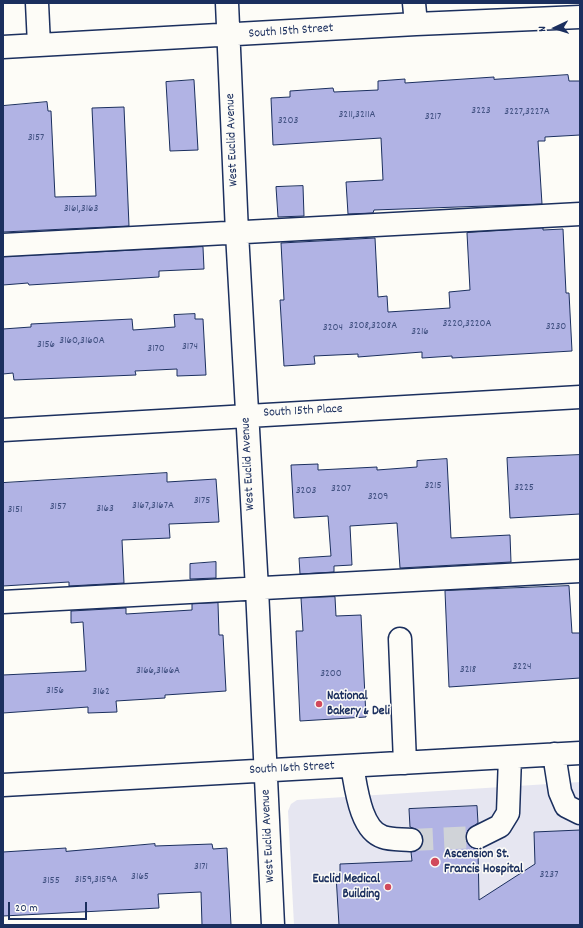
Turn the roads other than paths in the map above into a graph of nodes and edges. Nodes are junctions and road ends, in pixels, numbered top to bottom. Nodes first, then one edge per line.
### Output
1 (37, 3) edge
2 (227, 3) edge
3 (415, 14) edge
4 (580, 18) edge
5 (229, 36) junction
6 (39, 45) junction
7 (3, 47) edge
8 (580, 214) edge
9 (237, 233) junction
10 (3, 245) edge
11 (580, 397) edge
12 (246, 416) junction
13 (3, 430) edge
14 (580, 571) edge
15 (257, 589) junction
16 (3, 602) edge
17 (400, 639) dead end
18 (580, 753) edge
19 (554, 754) junction
20 (510, 757) junction
21 (405, 763) junction
22 (352, 766) junction
23 (266, 770) junction
24 (3, 785) edge
25 (580, 813) edge
26 (478, 837) tunnel mouth
27 (411, 840) tunnel mouth
28 (273, 925) edge

1 - 6 street
2 - 5 street, West Euclid Avenue
3 - 4 street, South 15th Street
3 - 5 street, South 15th Street
5 - 6 street, South 15th Street
5 - 9 street, West Euclid Avenue
6 - 7 street, South 15th Street
8 - 9 street
9 - 10 street
9 - 12 street, West Euclid Avenue
11 - 12 street, South 15th Place
12 - 13 street, South 15th Place
12 - 15 street, West Euclid Avenue
14 - 15 street
15 - 16 street
15 - 23 street, West Euclid Avenue
17 - 21 street
18 - 19 street, South 16th Street
19 - 20 street, South 16th Street
19 - 25 street
20 - 21 street, South 16th Street
20 - 26 street
21 - 22 street, South 16th Street
22 - 23 street, South 16th Street
22 - 27 street
23 - 24 street, South 16th Street
23 - 28 street, West Euclid Avenue

